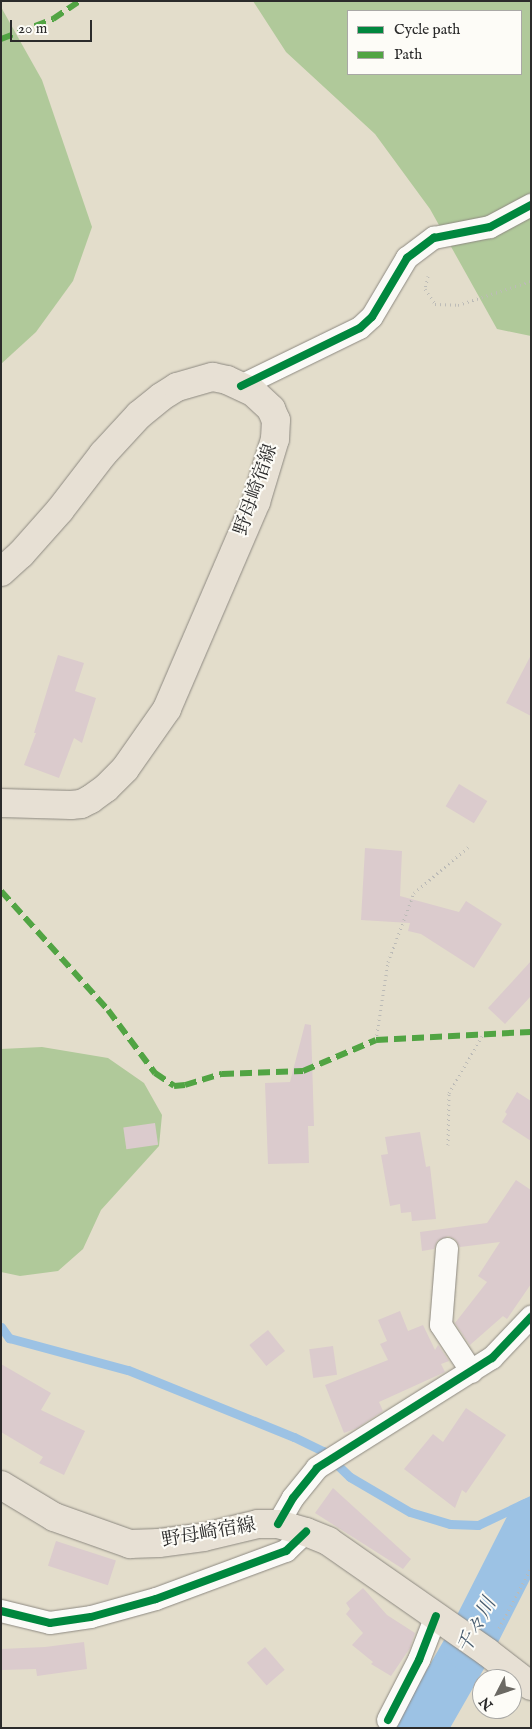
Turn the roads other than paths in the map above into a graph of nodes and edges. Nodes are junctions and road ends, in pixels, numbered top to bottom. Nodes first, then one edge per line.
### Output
1 (531, 205) edge
2 (241, 386) junction
3 (1, 572) edge
4 (1, 803) edge
5 (447, 1249) dead end
6 (531, 1317) edge
7 (472, 1372) junction
8 (1, 1485) edge
9 (278, 1524) junction
10 (306, 1532) junction
11 (1, 1611) edge
12 (437, 1617) junction
13 (531, 1686) edge
14 (388, 1720) dead end

1 - 2 street
2 - 3 main road, 野母崎宿線
2 - 4 main road, 野母崎宿線
5 - 7 street
6 - 7 street
7 - 9 street
8 - 9 main road, 野母崎宿線
9 - 10 main road, 野母崎宿線
10 - 11 street
10 - 12 main road, 野母崎宿線
12 - 13 main road, 野母崎宿線
12 - 14 street

